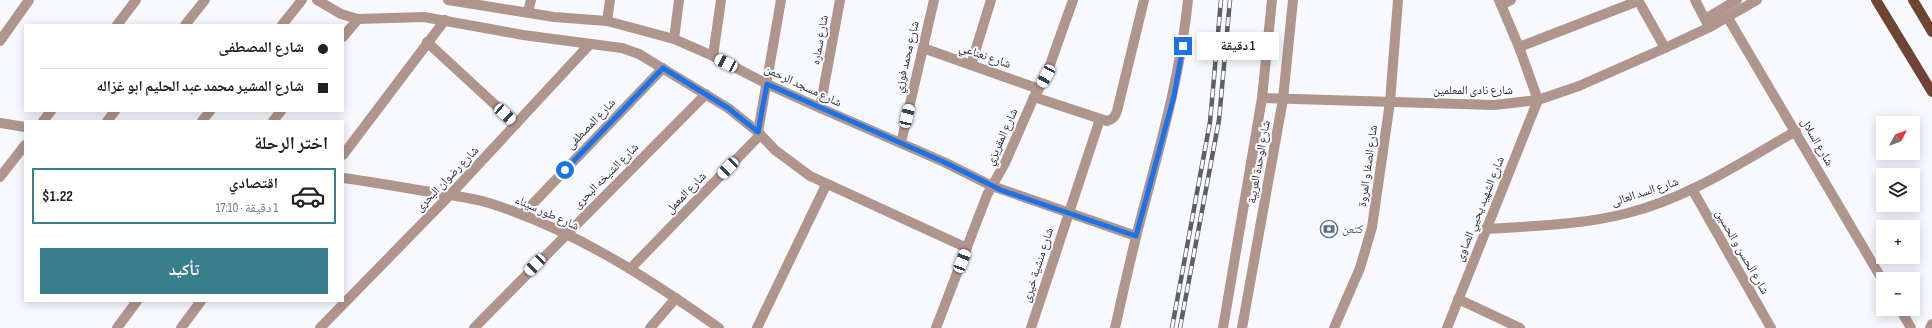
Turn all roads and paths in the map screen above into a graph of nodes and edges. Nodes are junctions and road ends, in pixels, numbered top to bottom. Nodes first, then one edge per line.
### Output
1 (30, 0) edge
2 (136, 0) edge
3 (206, 0) edge
4 (302, 0) edge
5 (317, 0) edge
6 (448, 0) edge
7 (530, 0) edge
8 (610, 0) edge
9 (679, 0) edge
10 (721, 0) edge
11 (781, 0) edge
12 (840, 0) edge
13 (934, 0) edge
14 (991, 0) edge
15 (1072, 0) edge
16 (1144, 0) edge
17 (1188, 0) edge
18 (1272, 0) edge
19 (1293, 0) edge
20 (1398, 0) edge
21 (1512, 0) edge
22 (1638, 0) edge
23 (1695, 0) edge
24 (1737, 0) edge
25 (1757, 0) edge
26 (1876, 0) edge
27 (1913, 0) edge
28 (1500, 2) edge
29 (528, 12) junction
30 (1728, 18) junction
31 (358, 19) junction
32 (445, 20) junction
33 (607, 21) junction
34 (1707, 23) junction
35 (118, 24) edge
36 (186, 24) edge
37 (283, 24) edge
38 (1932, 32) edge
39 (344, 36) edge
40 (674, 39) junction
41 (0, 41) edge
42 (427, 42) junction
43 (590, 44) junction
44 (1519, 47) junction
45 (923, 48) junction
46 (1665, 48) junction
47 (713, 56) junction
48 (972, 65) junction
49 (663, 68) junction
50 (767, 84) junction
51 (1932, 92) edge
52 (1037, 93) junction
53 (706, 94) junction
54 (1262, 98) junction
55 (1283, 99) junction
56 (1538, 100) junction
57 (1390, 102) junction
58 (820, 108) junction
59 (50, 112) edge
60 (114, 112) edge
61 (209, 112) edge
62 (280, 112) edge
63 (1100, 119) junction
64 (44, 120) edge
65 (108, 120) edge
66 (203, 120) edge
67 (274, 120) edge
68 (0, 123) edge
69 (516, 124) junction
70 (24, 127) edge
71 (1796, 131) junction
72 (759, 133) junction
73 (901, 143) junction
74 (24, 146) edge
75 (344, 154) edge
76 (0, 178) edge
77 (344, 178) edge
78 (826, 185) junction
79 (992, 186) junction
80 (1692, 189) junction
81 (450, 195) junction
82 (1068, 214) junction
83 (522, 215) junction
84 (1486, 229) junction
85 (566, 234) junction
86 (1136, 236) junction
87 (967, 248) junction
88 (630, 269) junction
89 (1878, 272) edge
90 (676, 298) junction
91 (1458, 299) junction
92 (136, 302) edge
93 (200, 302) edge
94 (1904, 316) edge
95 (1932, 324) edge
96 (117, 328) edge
97 (181, 328) edge
98 (320, 328) edge
99 (474, 328) edge
100 (650, 328) edge
101 (719, 328) edge
102 (757, 328) edge
103 (936, 328) edge
104 (1030, 328) edge
105 (1115, 328) edge
106 (1223, 328) edge
107 (1242, 328) edge
108 (1334, 328) edge
109 (1447, 328) edge
110 (1520, 328) edge
111 (1771, 328) edge
112 (1911, 328) edge
113 (1930, 328) edge

1 - 41 street
2 - 35 street
3 - 36 street
4 - 37 street
5 - 31 street
6 - 29 street, شارع مسجد الرحمن
7 - 29 street
8 - 33 street
9 - 40 street
10 - 47 street
11 - 50 street
12 - 58 street, شارع سماره
13 - 45 street, شارع محمد فوزي
14 - 48 street
15 - 52 street, شارع المقريزي
16 - 63 street
17 - 86 street
18 - 54 street, شارع الوحدة العربية
19 - 55 street, شارع الوحدة العربية
20 - 57 street, شارع الصفا و المروة
21 - 28 street
22 - 44 street
22 - 46 street
23 - 34 street
24 - 34 street
25 - 30 street, شارع نادى المعلمين
26 - 51 main road
27 - 38 main road
28 - 44 street
29 - 33 street, شارع مسجد الرحمن
30 - 34 street, شارع نادى المعلمين
30 - 71 street, شارع السلال
31 - 32 street
31 - 39 street
32 - 42 street
32 - 43 street
33 - 40 street, شارع مسجد الرحمن
34 - 46 street, شارع نادى المعلمين
40 - 47 street, شارع مسجد الرحمن
42 - 69 street
42 - 75 street
43 - 49 street
43 - 69 street, شارع رضوان البحرى
44 - 56 street
45 - 48 street, شارع نعناعي
45 - 73 street, شارع محمد فوزي
46 - 56 street, شارع نادى المعلمين
47 - 50 street, شارع مسجد الرحمن
48 - 52 street, شارع نعناعي
49 - 53 street
49 - 83 street, شارع المصطفى
50 - 58 street, شارع مسجد الرحمن
50 - 72 street
52 - 63 street, شارع نعناعي
52 - 79 street, شارع المقريزي
53 - 72 street
53 - 85 street, شارع الشيخه البحرى
54 - 55 street, شارع نادى المعلمين
54 - 106 street, شارع الوحدة العربية
55 - 57 street, شارع نادى المعلمين
55 - 107 street, شارع الوحدة العربية
56 - 57 street, شارع نادى المعلمين
56 - 84 street, شارع الشهيد يحيي الصاوى
57 - 108 street, شارع الصفا و المروة
58 - 73 street, شارع مسجد الرحمن
59 - 64 street
60 - 65 street
61 - 66 street
62 - 67 street
63 - 82 street, شارع منشية خيرى
68 - 70 street
69 - 81 street, شارع رضوان البحرى
71 - 80 street, شارع السد العالى
71 - 89 street, شارع السلال
72 - 78 street
72 - 88 street, شارع المعمل
73 - 79 street, شارع مسجد الرحمن
74 - 76 street
77 - 81 street, شارع طور سيناء
78 - 87 street
78 - 102 street
79 - 82 street, شارع مسجد الرحمن
79 - 87 street, شارع المقريزي
80 - 84 street, شارع السد العالى
80 - 111 street, شارع الحسن و الحسين
81 - 83 street, شارع طور سيناء
81 - 98 street, شارع رضوان البحرى
82 - 86 street, شارع مسجد الرحمن
82 - 104 street, شارع منشية خيرى
83 - 85 street, شارع طور سيناء
84 - 91 street, شارع الشهيد يحيي الصاوى
85 - 88 street, شارع طور سيناء
85 - 99 street, شارع الشيخه البحرى
86 - 105 street
87 - 103 street, شارع المقريزي
88 - 90 street, شارع طور سيناء
90 - 100 street
90 - 101 street, شارع طور سيناء
91 - 109 street, شارع الشهيد يحيي الصاوى
91 - 110 street
92 - 96 street
93 - 97 street
94 - 112 street
95 - 113 street

